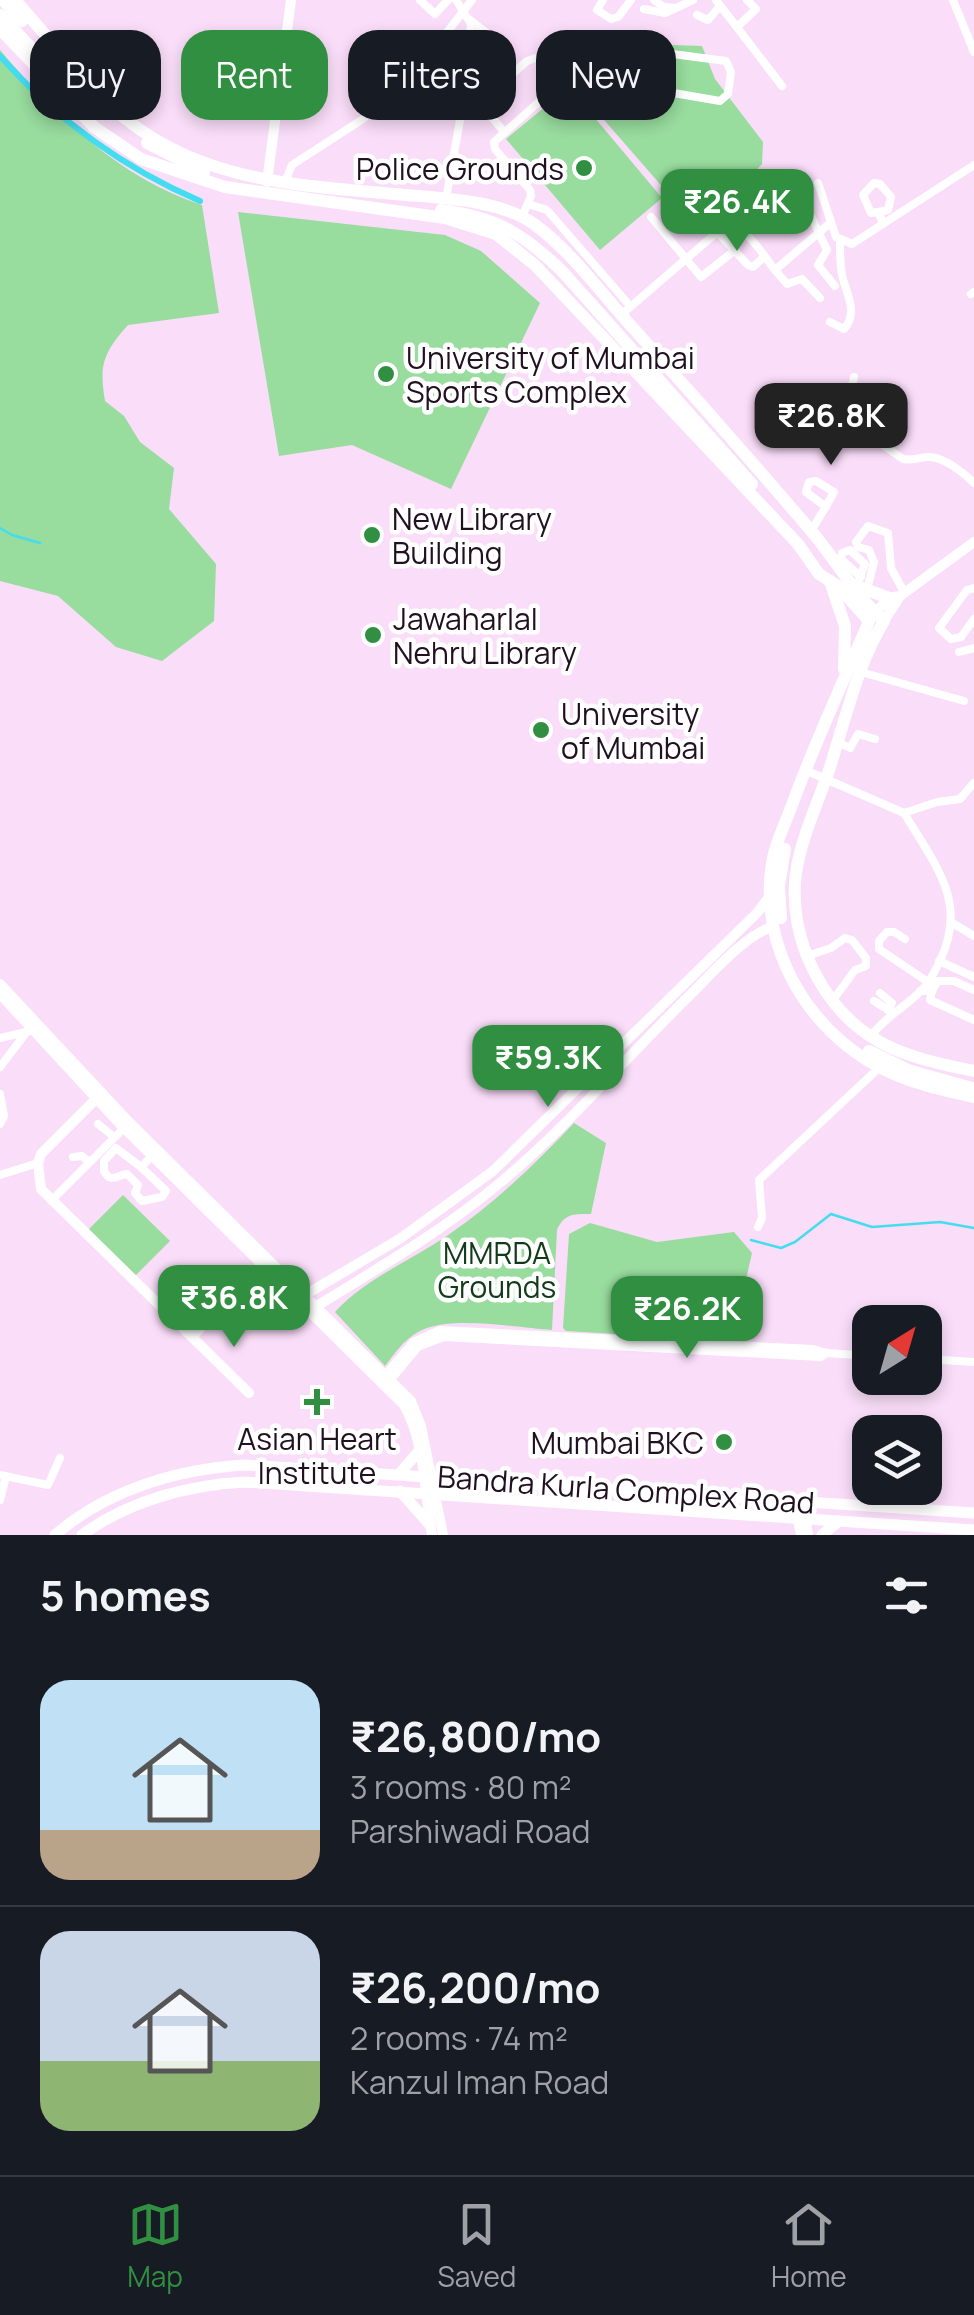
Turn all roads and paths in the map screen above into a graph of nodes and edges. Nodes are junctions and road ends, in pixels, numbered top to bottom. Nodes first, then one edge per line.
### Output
1 (3, 0) edge
2 (15, 0) edge
3 (291, 0) edge
4 (420, 0) edge
5 (447, 0) edge
6 (456, 0) edge
7 (472, 0) edge
8 (603, 0) edge
9 (630, 0) edge
10 (654, 0) edge
11 (693, 0) edge
12 (747, 0) edge
13 (953, 0) edge
14 (704, 2) edge
15 (719, 4) edge
16 (675, 8) junction
17 (644, 9) dead end
18 (464, 10) junction
19 (0, 14) edge
20 (697, 15) dead end
21 (470, 20) junction
22 (738, 26) junction
23 (0, 29) edge
24 (30, 30) edge
25 (471, 30) edge
26 (483, 30) edge
27 (30, 46) edge
28 (974, 52) edge
29 (536, 58) edge
30 (598, 80) joint
31 (782, 86) dead end
32 (536, 103) edge
33 (117, 120) edge
34 (457, 120) edge
35 (504, 132) junction
36 (974, 164) edge
37 (818, 183) dead end
38 (284, 184) junction
39 (267, 188) junction
40 (446, 199) junction
41 (878, 212) dead end
42 (520, 213) junction
43 (811, 216) dead end
44 (651, 217) dead end
45 (830, 223) junction
46 (883, 223) junction
47 (718, 232) junction
48 (818, 232) junction
49 (793, 235) dead end
50 (840, 242) junction
51 (803, 246) junction
52 (734, 250) junction
53 (764, 257) junction
54 (685, 259) junction
55 (775, 270) junction
56 (835, 286) dead end
57 (820, 298) dead end
58 (626, 311) junction
59 (830, 322) dead end
60 (674, 373) junction
61 (854, 376) dead end
62 (654, 391) junction
63 (974, 468) edge
64 (963, 472) junction
65 (974, 484) edge
66 (826, 507) dead end
67 (805, 528) junction
68 (974, 542) edge
69 (839, 556) junction
70 (818, 573) junction
71 (854, 584) junction
72 (974, 588) edge
73 (898, 595) junction
74 (974, 619) edge
75 (877, 622) junction
76 (961, 637) junction
77 (972, 648) edge
78 (959, 652) dead end
79 (857, 666) junction
80 (834, 695) junction
81 (964, 702) dead end
82 (876, 738) dead end
83 (844, 745) junction
84 (844, 761) dead end
85 (805, 770) junction
86 (826, 780) junction
87 (974, 783) edge
88 (904, 813) junction
89 (770, 897) junction
90 (954, 924) junction
91 (773, 926) junction
92 (974, 936) edge
93 (905, 939) dead end
94 (806, 956) junction
95 (939, 961) junction
96 (974, 976) edge
97 (688, 977) junction
98 (0, 984) edge
99 (930, 986) junction
100 (698, 987) junction
101 (974, 990) edge
102 (0, 994) edge
103 (877, 997) dead end
104 (833, 1000) junction
105 (890, 1011) junction
106 (26, 1014) junction
107 (848, 1016) junction
108 (974, 1020) edge
109 (34, 1030) junction
110 (831, 1031) junction
111 (871, 1036) junction
112 (0, 1038) edge
113 (625, 1040) junction
114 (636, 1049) junction
115 (0, 1067) edge
116 (880, 1067) junction
117 (974, 1071) edge
118 (974, 1079) edge
119 (971, 1092) edge
120 (0, 1094) edge
121 (99, 1096) junction
122 (0, 1124) edge
123 (98, 1124) dead end
124 (124, 1128) junction
125 (114, 1137) junction
126 (155, 1158) junction
127 (38, 1163) junction
128 (144, 1170) junction
129 (0, 1175) edge
130 (475, 1186) junction
131 (483, 1196) junction
132 (51, 1201) junction
133 (422, 1224) junction
134 (758, 1227) dead end
135 (429, 1236) junction
136 (265, 1262) junction
137 (304, 1295) junction
138 (317, 1306) junction
139 (192, 1337) junction
140 (852, 1355) edge
141 (942, 1360) edge
142 (974, 1362) edge
143 (386, 1380) junction
144 (248, 1393) dead end
145 (419, 1451) junction
146 (60, 1458) dead end
147 (399, 1474) junction
148 (3, 1476) edge
149 (428, 1476) junction
150 (400, 1491) junction
151 (430, 1493) junction
152 (0, 1500) edge
153 (799, 1501) junction
154 (974, 1513) edge
155 (802, 1518) junction
156 (839, 1520) junction
157 (431, 1530) edge
158 (974, 1530) edge
159 (85, 1534) edge
160 (54, 1535) edge
161 (443, 1535) edge
162 (800, 1535) edge
163 (808, 1535) edge
164 (822, 1535) edge

1 - 24 highway
2 - 39 highway
3 - 39 street
4 - 5 street
6 - 18 street
7 - 18 street
8 - 9 street
10 - 16 street
11 - 16 street
12 - 22 street
13 - 28 street
14 - 15 street
15 - 20 street
15 - 22 street
16 - 17 street
18 - 21 street
18 - 38 street
19 - 27 highway
21 - 25 street
21 - 26 street
22 - 31 street
23 - 39 highway
29 - 35 street
30 - 30 street
32 - 35 street
33 - 119 highway
34 - 40 street
35 - 42 street
36 - 46 street
37 - 45 street
38 - 39 highway
38 - 40 highway
39 - 62 highway
40 - 42 highway
41 - 46 street
42 - 58 highway
42 - 67 highway
43 - 48 street
44 - 54 street
45 - 48 street
45 - 50 street
46 - 50 street
47 - 52 street
47 - 53 street
47 - 54 street
48 - 51 street
48 - 56 street
49 - 51 street
50 - 59 street
51 - 55 street
52 - 53 street
52 - 54 street
53 - 55 street
54 - 58 street
55 - 57 street
58 - 60 highway
60 - 62 highway
60 - 67 highway
61 - 64 street
62 - 70 highway
63 - 64 street
64 - 65 street
66 - 67 street
67 - 69 highway
67 - 118 highway
68 - 73 street
69 - 70 highway
69 - 71 highway
69 - 71 street
70 - 71 highway
70 - 80 highway
71 - 73 highway
71 - 73 street
71 - 75 highway
71 - 79 highway
72 - 76 street
73 - 75 street
74 - 76 street
75 - 79 highway
76 - 77 street
77 - 78 street
79 - 80 highway
79 - 81 street
79 - 83 highway
80 - 85 highway
82 - 83 street
83 - 84 street
83 - 86 highway
85 - 86 street
85 - 89 highway
86 - 88 street
86 - 94 highway
87 - 88 street
88 - 90 street
89 - 91 highway
89 - 97 street
90 - 92 street
90 - 95 street
91 - 100 street
91 - 110 highway
93 - 99 street
94 - 104 highway
94 - 104 street
95 - 96 street
95 - 99 street
97 - 100 street
97 - 113 street
98 - 106 street
99 - 101 street
99 - 105 street
99 - 108 street
100 - 114 street
102 - 106 street
103 - 105 street
104 - 107 highway
105 - 111 street
106 - 109 street
107 - 110 highway
107 - 111 highway
109 - 112 street
109 - 115 street
109 - 121 street
110 - 116 highway
111 - 117 highway
113 - 114 street
113 - 130 street
114 - 131 street
116 - 119 highway
116 - 134 street
120 - 122 street
121 - 124 street
121 - 127 street
121 - 136 street
123 - 125 street
124 - 125 street
124 - 126 street
125 - 132 street
126 - 128 street
126 - 136 street
127 - 129 street
127 - 132 street
128 - 128 street
130 - 131 street
130 - 133 street
131 - 135 street
132 - 139 street
133 - 135 street
133 - 137 street
135 - 138 street
136 - 137 street
136 - 139 street
136 - 143 street
137 - 138 street
138 - 143 street
139 - 144 street
140 - 143 street
141 - 142 street
143 - 145 street
143 - 149 street
145 - 147 main road
145 - 149 street
146 - 148 street
147 - 149 main road, Bandra Kurla Complex Road
147 - 160 main road, Bandra Kurla Complex Road
148 - 152 street
149 - 151 street
149 - 153 main road, Bandra Kurla Complex Road
150 - 151 main road, Bandra Kurla Complex Road
150 - 157 main road
150 - 159 main road, Bandra Kurla Complex Road
151 - 155 main road, Bandra Kurla Complex Road
151 - 157 street
151 - 161 street
153 - 154 main road, Bandra Kurla Complex Road
153 - 155 street
155 - 156 main road, Bandra Kurla Complex Road
155 - 162 street
155 - 163 street
156 - 158 main road, Bandra Kurla Complex Road
156 - 164 main road

